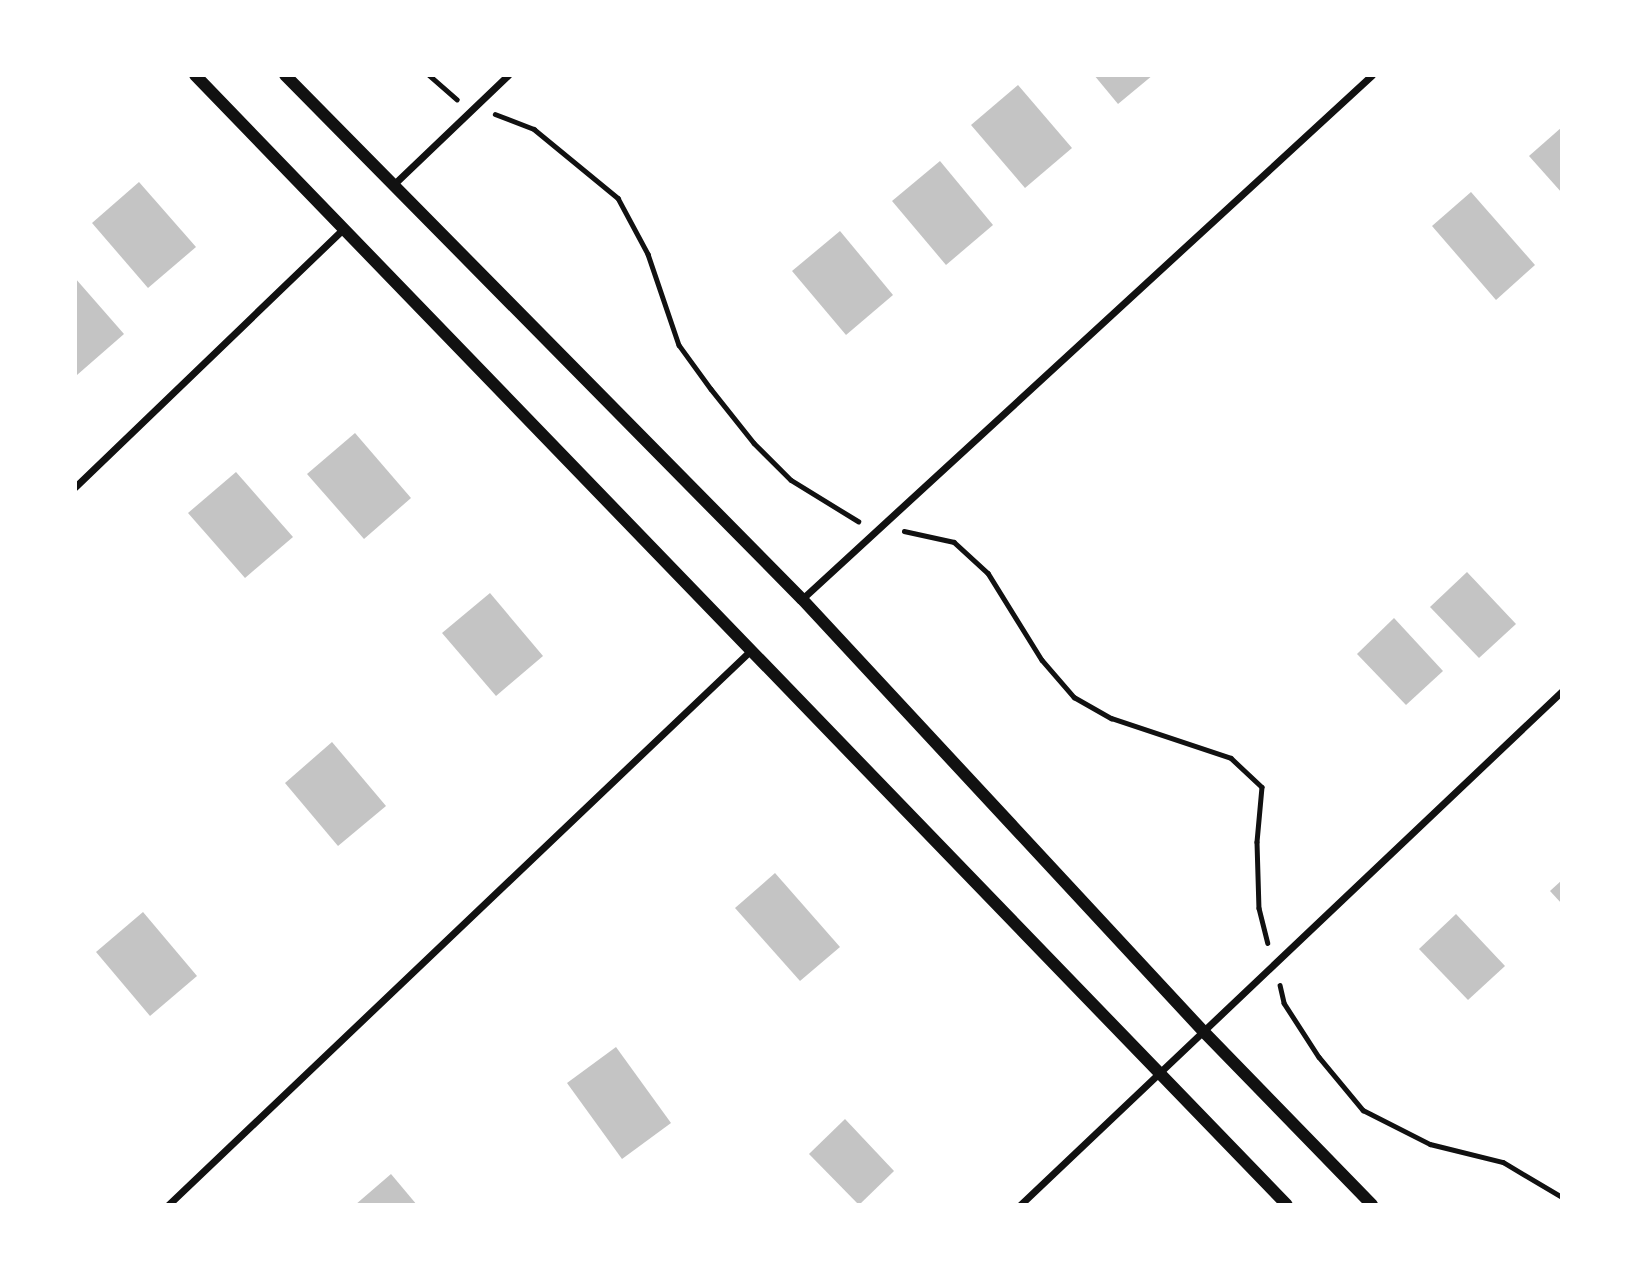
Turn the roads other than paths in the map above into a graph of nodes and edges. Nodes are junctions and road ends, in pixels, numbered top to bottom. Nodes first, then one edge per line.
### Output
1 (195, 75) edge
2 (285, 75) edge
3 (508, 75) edge
4 (1372, 75) edge
5 (392, 186) junction
6 (345, 227) junction
7 (75, 487) edge
8 (802, 599) junction
9 (751, 650) junction
10 (1562, 691) edge
11 (1204, 1032) junction
12 (1158, 1072) junction
13 (168, 1205) edge
14 (1020, 1205) edge
15 (1287, 1205) edge
16 (1372, 1205) edge

1 - 6 street
2 - 5 street
3 - 5 street
4 - 8 street
5 - 8 street
6 - 7 street
6 - 9 street
8 - 11 street
9 - 12 street
9 - 13 street
10 - 11 street
11 - 12 street
11 - 16 street
12 - 14 street
12 - 15 street

